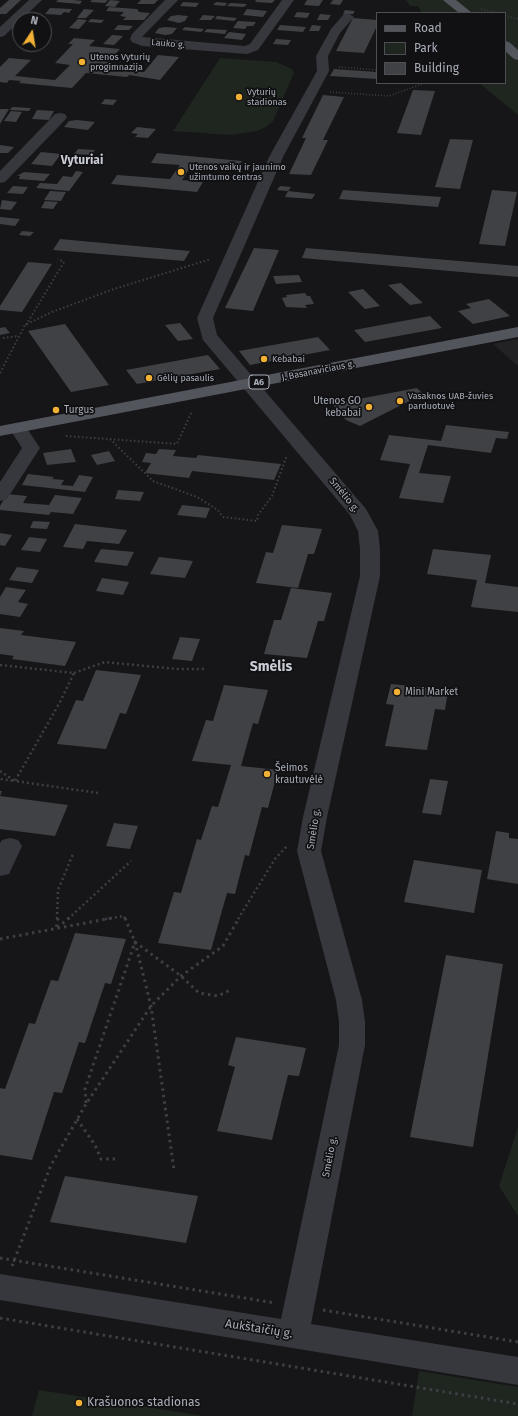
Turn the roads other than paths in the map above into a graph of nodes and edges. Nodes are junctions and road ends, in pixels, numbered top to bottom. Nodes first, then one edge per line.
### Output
1 (36, 0) edge
2 (172, 0) edge
3 (288, 0) edge
4 (449, 0) edge
5 (465, 12) edge
6 (348, 17) dead end
7 (0, 33) edge
8 (506, 46) edge
9 (518, 56) edge
10 (60, 117) dead end
11 (0, 179) edge
12 (518, 332) edge
13 (250, 384) junction
14 (18, 428) junction
15 (0, 432) edge
16 (0, 495) edge
17 (10, 846) dead end
18 (0, 868) edge
19 (6, 1278) edge
20 (297, 1320) junction
21 (518, 1371) edge

1 - 7 street
2 - 3 street, Lauko g.
4 - 5 main road
6 - 13 street, Smėlio g.
8 - 9 main road
10 - 11 street
12 - 13 main road, J. Basanavičiaus g. / A6
13 - 14 main road, J. Basanavičiaus g. / A6
13 - 20 street, Smėlio g.
14 - 15 main road, J. Basanavičiaus g. / A6
14 - 16 street
17 - 18 street
19 - 20 street, Aukštaičių g.
20 - 21 street, Aukštaičių g.

